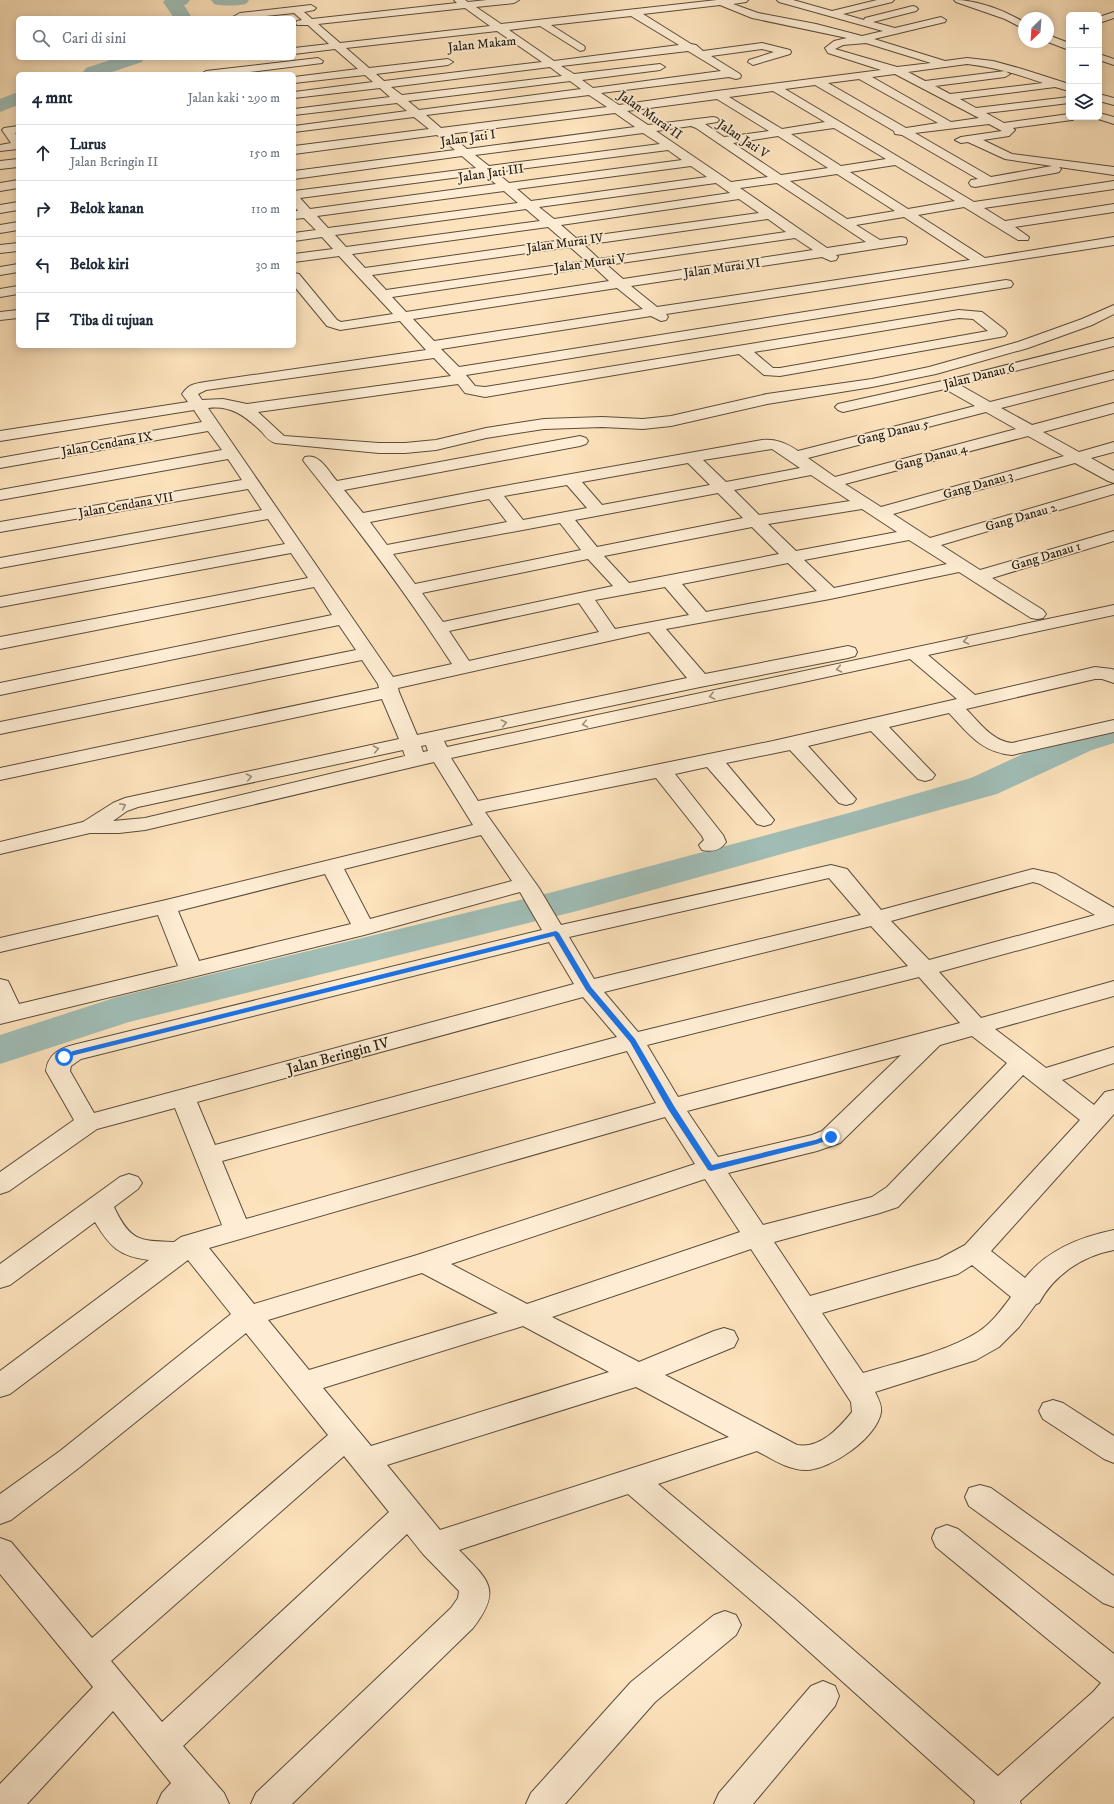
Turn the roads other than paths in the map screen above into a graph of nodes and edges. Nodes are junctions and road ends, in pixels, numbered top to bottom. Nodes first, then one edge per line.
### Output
1 (514, 0) edge
2 (743, 0) edge
3 (782, 0) edge
4 (889, 0) edge
5 (959, 0) edge
6 (706, 2) edge
7 (722, 2) junction
8 (462, 3) edge
9 (318, 8) dead end
10 (913, 9) dead end
11 (296, 10) junction
12 (632, 12) junction
13 (746, 13) junction
14 (832, 13) junction
15 (498, 14) dead end
16 (1114, 15) edge
17 (240, 16) edge
18 (482, 16) junction
19 (722, 16) dead end
20 (466, 18) dead end
21 (1102, 19) edge
22 (941, 20) dead end
23 (310, 22) junction
24 (667, 22) dead end
25 (862, 22) junction
26 (542, 23) junction
27 (1018, 23) edge
28 (296, 24) edge
29 (653, 24) junction
30 (500, 28) junction
31 (895, 31) junction
32 (339, 32) dead end
33 (323, 34) junction
34 (308, 35) dead end
35 (1065, 35) dead end
36 (674, 37) junction
37 (658, 38) dead end
38 (1054, 38) edge
39 (866, 39) junction
40 (516, 40) junction
41 (501, 41) dead end
42 (1054, 41) edge
43 (337, 46) junction
44 (1066, 46) edge
45 (692, 47) junction
46 (752, 47) junction
47 (565, 49) dead end
48 (296, 51) edge
49 (550, 51) dead end
50 (535, 53) junction
51 (520, 54) dead end
52 (368, 56) dead end
53 (771, 57) junction
54 (352, 58) junction
55 (700, 58) junction
56 (1102, 58) edge
57 (214, 60) dead end
58 (459, 61) dead end
59 (753, 62) dead end
60 (1114, 62) edge
61 (945, 63) junction
62 (551, 64) junction
63 (674, 65) dead end
64 (1102, 65) edge
65 (368, 71) junction
66 (897, 71) junction
67 (226, 72) joint
68 (1020, 72) junction
69 (1065, 74) dead end
70 (736, 76) junction
71 (862, 76) junction
72 (572, 77) junction
73 (296, 80) edge
74 (818, 82) junction
75 (1054, 83) junction
76 (924, 84) junction
77 (384, 85) junction
78 (787, 85) junction
79 (774, 87) junction
80 (1066, 87) edge
81 (760, 89) junction
82 (591, 91) junction
83 (717, 94) junction
84 (296, 96) edge
85 (949, 97) junction
86 (1102, 98) edge
87 (399, 99) junction
88 (1066, 100) edge
89 (1114, 102) edge
90 (617, 109) junction
91 (975, 111) junction
92 (1114, 111) edge
93 (296, 112) edge
94 (417, 114) junction
95 (1102, 114) edge
96 (1102, 116) edge
97 (1066, 118) edge
98 (713, 120) dead end
99 (990, 120) junction
100 (1114, 121) edge
101 (693, 123) junction
102 (837, 124) junction
103 (949, 125) junction
104 (1004, 126) junction
105 (645, 128) junction
106 (296, 129) edge
107 (9, 130) edge
108 (438, 131) junction
109 (906, 131) junction
110 (781, 133) junction
111 (859, 138) junction
112 (721, 141) junction
113 (16, 142) edge
114 (16, 146) edge
115 (670, 146) junction
116 (0, 148) edge
117 (296, 150) edge
118 (465, 152) junction
119 (692, 162) junction
120 (898, 162) junction
121 (16, 163) edge
122 (0, 165) edge
123 (1081, 165) junction
124 (486, 170) junction
125 (838, 170) junction
126 (1114, 171) edge
127 (296, 175) edge
128 (718, 179) junction
129 (777, 179) junction
130 (990, 181) junction
131 (16, 184) edge
132 (1114, 185) edge
133 (0, 186) edge
134 (506, 186) junction
135 (731, 186) junction
136 (942, 188) junction
137 (296, 195) edge
138 (742, 195) junction
139 (296, 204) edge
140 (527, 204) junction
141 (969, 205) junction
142 (16, 206) edge
143 (1114, 208) edge
144 (0, 209) edge
145 (905, 213) junction
146 (300, 214) edge
147 (769, 214) junction
148 (1067, 215) junction
149 (551, 223) junction
150 (844, 223) junction
151 (1004, 225) junction
152 (16, 226) edge
153 (0, 229) edge
154 (324, 232) junction
155 (797, 234) junction
156 (296, 236) edge
157 (1024, 237) dead end
158 (901, 241) dead end
159 (573, 242) junction
160 (878, 245) junction
161 (1109, 245) edge
162 (16, 247) edge
163 (0, 249) edge
164 (344, 252) junction
165 (825, 253) junction
166 (296, 258) edge
167 (595, 262) junction
168 (983, 262) junction
169 (16, 268) edge
170 (0, 271) edge
171 (362, 272) junction
172 (296, 279) edge
173 (861, 279) junction
174 (619, 283) junction
175 (1006, 284) dead end
176 (810, 287) junction
177 (16, 290) edge
178 (0, 293) edge
179 (382, 294) junction
180 (934, 297) junction
181 (1114, 309) edge
182 (656, 311) junction
183 (842, 311) junction
184 (16, 314) edge
185 (959, 314) junction
186 (0, 316) edge
187 (403, 317) junction
188 (682, 336) junction
189 (1114, 342) edge
190 (434, 350) junction
191 (744, 351) junction
192 (708, 357) junction
193 (1114, 375) edge
194 (459, 376) junction
195 (947, 384) junction
196 (199, 405) junction
197 (843, 407) dead end
198 (988, 408) junction
199 (1114, 408) edge
200 (246, 409) junction
201 (213, 425) junction
202 (1029, 430) junction
203 (0, 436) edge
204 (580, 441) dead end
205 (1114, 447) edge
206 (232, 452) junction
207 (797, 456) junction
208 (1077, 457) junction
209 (692, 458) junction
210 (311, 460) dead end
211 (0, 463) edge
212 (814, 470) junction
213 (1114, 478) edge
214 (572, 480) junction
215 (252, 483) junction
216 (832, 483) junction
217 (332, 487) junction
218 (723, 488) junction
219 (1114, 489) edge
220 (494, 493) junction
221 (0, 495) edge
222 (872, 508) junction
223 (599, 510) junction
224 (273, 513) junction
225 (564, 517) junction
226 (359, 519) junction
227 (754, 521) junction
228 (519, 526) junction
229 (0, 527) edge
230 (912, 534) junction
231 (1114, 536) edge
232 (927, 544) junction
233 (296, 547) junction
234 (382, 551) junction
235 (592, 553) junction
236 (792, 558) junction
237 (0, 563) edge
238 (962, 566) junction
239 (978, 576) junction
240 (319, 581) junction
241 (670, 581) junction
242 (410, 590) junction
243 (626, 590) junction
244 (830, 594) junction
245 (584, 597) junction
246 (1114, 598) edge
247 (0, 602) edge
248 (1114, 610) edge
249 (1038, 614) junction
250 (344, 618) junction
251 (702, 618) junction
252 (653, 626) junction
253 (438, 628) junction
254 (611, 636) junction
255 (0, 643) edge
256 (367, 652) junction
257 (914, 652) junction
258 (464, 668) junction
259 (1114, 677) edge
260 (700, 681) junction
261 (389, 688) junction
262 (0, 689) edge
263 (963, 704) junction
264 (876, 725) junction
265 (1114, 726) edge
266 (0, 728) edge
267 (795, 743) junction
268 (437, 747) junction
269 (412, 751) junction
270 (712, 760) junction
271 (661, 770) junction
272 (0, 774) edge
273 (925, 775) dead end
274 (846, 799) dead end
275 (472, 808) junction
276 (764, 820) dead end
277 (484, 828) junction
278 (710, 845) dead end
279 (0, 848) edge
280 (331, 866) junction
281 (527, 887) junction
282 (166, 907) junction
283 (1114, 917) edge
284 (876, 918) junction
285 (364, 928) junction
286 (553, 929) junction
287 (0, 945) edge
288 (924, 969) junction
289 (191, 970) junction
290 (0, 986) edge
291 (588, 988) junction
292 (1114, 988) edge
293 (5, 1015) edge
294 (976, 1027) junction
295 (932, 1039) junction
296 (633, 1041) junction
297 (1114, 1055) edge
298 (1022, 1062) junction
299 (1042, 1078) junction
300 (183, 1098) junction
301 (1114, 1098) edge
302 (671, 1107) junction
303 (1096, 1119) junction
304 (88, 1123) junction
305 (208, 1156) junction
306 (711, 1168) junction
307 (129, 1183) dead end
308 (0, 1186) edge
309 (100, 1205) junction
310 (237, 1230) junction
311 (756, 1237) junction
312 (1114, 1240) edge
313 (184, 1248) junction
314 (974, 1252) junction
315 (425, 1262) junction
316 (0, 1278) edge
317 (1029, 1296) junction
318 (803, 1308) junction
319 (524, 1315) junction
320 (248, 1316) junction
321 (724, 1339) dead end
322 (637, 1375) junction
323 (302, 1383) junction
324 (0, 1386) edge
325 (855, 1387) junction
326 (1053, 1411) dead end
327 (346, 1437) junction
328 (759, 1439) junction
329 (1114, 1451) edge
330 (365, 1460) junction
331 (634, 1481) junction
332 (980, 1497) dead end
333 (0, 1511) edge
334 (408, 1513) junction
335 (947, 1538) dead end
336 (434, 1545) junction
337 (0, 1551) edge
338 (1114, 1593) edge
339 (725, 1625) dead end
340 (90, 1659) junction
341 (1114, 1674) edge
342 (113, 1688) junction
343 (1114, 1691) edge
344 (823, 1696) dead end
345 (161, 1745) junction
346 (193, 1797) edge
347 (551, 1801) edge
348 (997, 1802) edge
349 (4, 1804) edge
350 (268, 1804) edge
351 (731, 1804) edge

1 - 8 street
2 - 7 street
3 - 14 street
4 - 14 street
5 - 27 street
6 - 7 street
6 - 12 street
7 - 13 street
8 - 18 street, Jalan Murai II
8 - 23 street
9 - 11 street
10 - 25 street
11 - 17 street
11 - 23 street
12 - 26 street
12 - 29 street
13 - 19 street
13 - 39 street
14 - 25 street
15 - 18 street
16 - 21 street
18 - 20 street
18 - 30 street, Jalan Murai II
22 - 31 street
23 - 28 street
23 - 33 street
24 - 29 street
25 - 31 street
26 - 30 street
26 - 47 street
29 - 36 street
30 - 40 street, Jalan Murai II
30 - 43 street
31 - 39 street
32 - 33 street
33 - 34 street
33 - 43 street
35 - 38 street
36 - 37 street
36 - 45 street
39 - 61 street
39 - 66 street
40 - 41 street
40 - 50 street, Jalan Murai II
42 - 44 street
43 - 48 street
43 - 54 street
45 - 55 street
45 - 62 street
46 - 53 street
46 - 53 street
46 - 55 street
49 - 50 street, Jalan Makam
50 - 51 street, Jalan Makam
50 - 62 street, Jalan Murai II
52 - 54 street
53 - 59 street
54 - 65 street
54 - 67 street
55 - 70 street
56 - 60 street
57 - 67 street
58 - 65 street, Jalan Makam
60 - 64 street
61 - 66 street
61 - 68 street
62 - 72 street, Jalan Murai II
62 - 77 street
63 - 72 street
65 - 73 street, Jalan Makam
65 - 77 street
66 - 71 street
66 - 76 street
68 - 75 street
68 - 76 street
69 - 75 street
70 - 78 street
70 - 81 street
70 - 82 street
71 - 74 street
71 - 103 street
72 - 82 street, Jalan Murai II
72 - 87 street
74 - 78 street
74 - 109 street
75 - 80 street
75 - 85 street
76 - 85 street
77 - 84 street
77 - 87 street
78 - 79 street
79 - 81 street
79 - 102 street
81 - 83 street
82 - 90 street, Jalan Murai II
82 - 94 street
83 - 90 street
83 - 110 street
85 - 91 street
86 - 89 street
87 - 93 street
87 - 94 street
88 - 91 street
90 - 105 street, Jalan Murai II
90 - 108 street
91 - 99 street
92 - 95 street
94 - 106 street
94 - 108 street
96 - 100 street
97 - 104 street
98 - 101 street, Jalan Jati I
99 - 103 street
99 - 104 street
101 - 105 street, Jalan Jati I
101 - 112 street, Jalan Jati V
102 - 110 street
102 - 111 street
103 - 109 street
104 - 123 street
105 - 115 street, Jalan Murai II
105 - 118 street, Jalan Jati I
107 - 113 street
108 - 117 street
108 - 118 street
109 - 111 street
109 - 130 street
110 - 112 street
110 - 125 street
111 - 120 street
112 - 129 street, Jalan Jati V
114 - 116 street
115 - 119 street, Jalan Murai II
115 - 124 street
118 - 124 street
118 - 127 street, Jalan Jati I
119 - 128 street, Jalan Murai II
119 - 134 street, Jalan Jati III
120 - 125 street
120 - 136 street
121 - 122 street
123 - 126 street
123 - 130 street
124 - 134 street
124 - 137 street
125 - 129 street
125 - 145 street
128 - 135 street, Jalan Murai II
128 - 140 street
129 - 135 street
129 - 150 street, Jalan Jati V
130 - 136 street
131 - 133 street
132 - 141 street
134 - 140 street
134 - 146 street, Jalan Jati III
135 - 138 street, Jalan Murai II
136 - 141 street
138 - 147 street, Jalan Murai II
138 - 149 street
139 - 146 street
140 - 149 street
140 - 154 street
141 - 145 street
141 - 151 street
142 - 144 street
143 - 148 street
145 - 150 street
145 - 168 street
146 - 154 street
147 - 155 street, Jalan Murai II
147 - 159 street, Jalan Murai IV
148 - 151 street
148 - 161 street
149 - 159 street
149 - 164 street
150 - 160 street, Jalan Jati V
151 - 157 street
152 - 153 street
154 - 156 street
154 - 164 street
155 - 165 street, Jalan Murai II
155 - 167 street, Jalan Murai V
158 - 160 street, Jalan Murai VI
159 - 167 street
159 - 171 street, Jalan Murai IV
160 - 165 street, Jalan Murai VI
161 - 168 street
162 - 163 street
164 - 166 street
164 - 171 street
165 - 173 street, Jalan Murai II
165 - 174 street, Jalan Murai VI
167 - 174 street
167 - 179 street, Jalan Murai V
168 - 173 street
169 - 170 street
171 - 179 street
172 - 187 street, Jalan Murai VI
173 - 176 street
174 - 182 street
174 - 187 street, Jalan Murai VI
175 - 180 street
176 - 182 street
176 - 183 street
177 - 178 street
179 - 187 street
180 - 183 street
180 - 185 street
181 - 200 street
182 - 188 street
182 - 190 street
183 - 188 street
184 - 186 street
185 - 191 street
185 - 191 street
187 - 190 street
188 - 192 street
188 - 194 street
189 - 195 street, Jalan Danau 6
190 - 194 street
190 - 196 street
191 - 192 street
192 - 194 street
193 - 198 street, Gang Danau 5
194 - 200 street
195 - 197 street, Jalan Danau 6
195 - 198 street
196 - 200 street
196 - 201 street
196 - 203 street
198 - 202 street
198 - 207 street, Gang Danau 5
199 - 202 street, Gang Danau 4
201 - 206 street
201 - 211 street, Jalan Cendana IX
202 - 208 street
202 - 216 street, Gang Danau 4
204 - 217 street
205 - 208 street, Gang Danau 3
206 - 215 street
206 - 221 street
207 - 209 street
207 - 212 street
208 - 213 street
208 - 222 street, Gang Danau 3
209 - 214 street
209 - 218 street
210 - 217 street
212 - 216 street
212 - 218 street
214 - 220 street
214 - 223 street
215 - 224 street
215 - 229 street, Jalan Cendana VII
216 - 222 street
217 - 226 street
218 - 223 street
218 - 227 street
219 - 232 street, Gang Danau 2
220 - 226 street
220 - 228 street
222 - 227 street, Gang Danau 3
222 - 230 street
223 - 225 street
224 - 233 street
224 - 237 street
225 - 228 street
225 - 235 street
226 - 234 street
227 - 235 street, Gang Danau 3
227 - 236 street
228 - 234 street
230 - 232 street
230 - 236 street
231 - 239 street, Gang Danau 1
232 - 238 street
233 - 240 street
233 - 247 street
234 - 242 street
235 - 242 street, Gang Danau 3
235 - 243 street
236 - 241 street
236 - 244 street
238 - 239 street
238 - 244 street
239 - 249 street
240 - 250 street
240 - 255 street
241 - 243 street
241 - 251 street
242 - 253 street
243 - 245 street
244 - 251 street
245 - 253 street
245 - 254 street
246 - 249 street
248 -> 257 street
249 - 260 street
250 - 256 street
250 - 262 street
251 - 252 street
252 - 254 street
252 - 260 street
253 - 258 street
254 - 258 street
256 - 261 street
256 - 266 street
257 - 263 street
257 -> 268 street
258 - 261 street
259 - 263 street
268 -> 260 street
261 - 269 street
261 - 272 street
263 - 264 street
263 - 265 street
264 - 267 street
264 - 273 street
267 - 270 street
267 - 274 street
268 - 269 street
268 - 275 street
269 - 279 street
270 - 271 street
270 - 276 street
271 - 275 street
271 - 278 street
275 - 277 street
277 - 280 street
277 - 281 street
280 - 282 street
280 - 285 street
281 - 285 street
281 - 286 street
282 - 287 street
282 - 289 street
283 - 284 street, Jalan Beringin IV
283 - 288 street
284 - 286 street
284 - 288 street
284 - 291 street, Jalan Beringin IV
285 - 289 street
286 - 291 street
286 - 304 street
288 - 294 street
288 - 296 street
289 - 293 street
290 - 293 street
291 - 296 street
291 - 300 street, Jalan Beringin IV
292 - 294 street
294 - 295 street
294 - 298 street
295 - 302 street
295 - 306 street
296 - 302 street
296 - 305 street
297 - 299 street
298 - 299 street
298 - 311 street
299 - 303 street
300 - 304 street, Jalan Beringin IV
300 - 305 street
301 - 303 street
302 - 306 street
302 - 310 street
303 - 314 street
304 - 308 street
305 - 310 street
306 - 311 street
306 - 315 street
307 - 309 street
309 - 313 street
309 - 316 street
310 - 313 street
311 - 318 street
311 - 319 street
312 - 317 street
313 - 320 street
313 - 324 street
314 - 317 street
314 - 318 street
315 - 319 street
315 - 320 street
317 - 325 street
318 - 325 street
319 - 322 street
319 - 323 street
320 - 323 street
320 - 333 street
321 - 322 street
322 - 328 street
322 - 330 street
323 - 327 street
325 - 328 street
326 - 329 street
327 - 330 street
327 - 340 street
328 - 331 street
330 - 334 street
331 - 336 street
331 - 348 street
332 - 338 street
334 - 336 street
334 - 345 street
335 - 341 street
336 - 350 street
337 - 340 street
339 - 347 street
340 - 342 street
342 - 345 street
342 - 349 street
343 - 348 street
344 - 351 street
345 - 346 street

